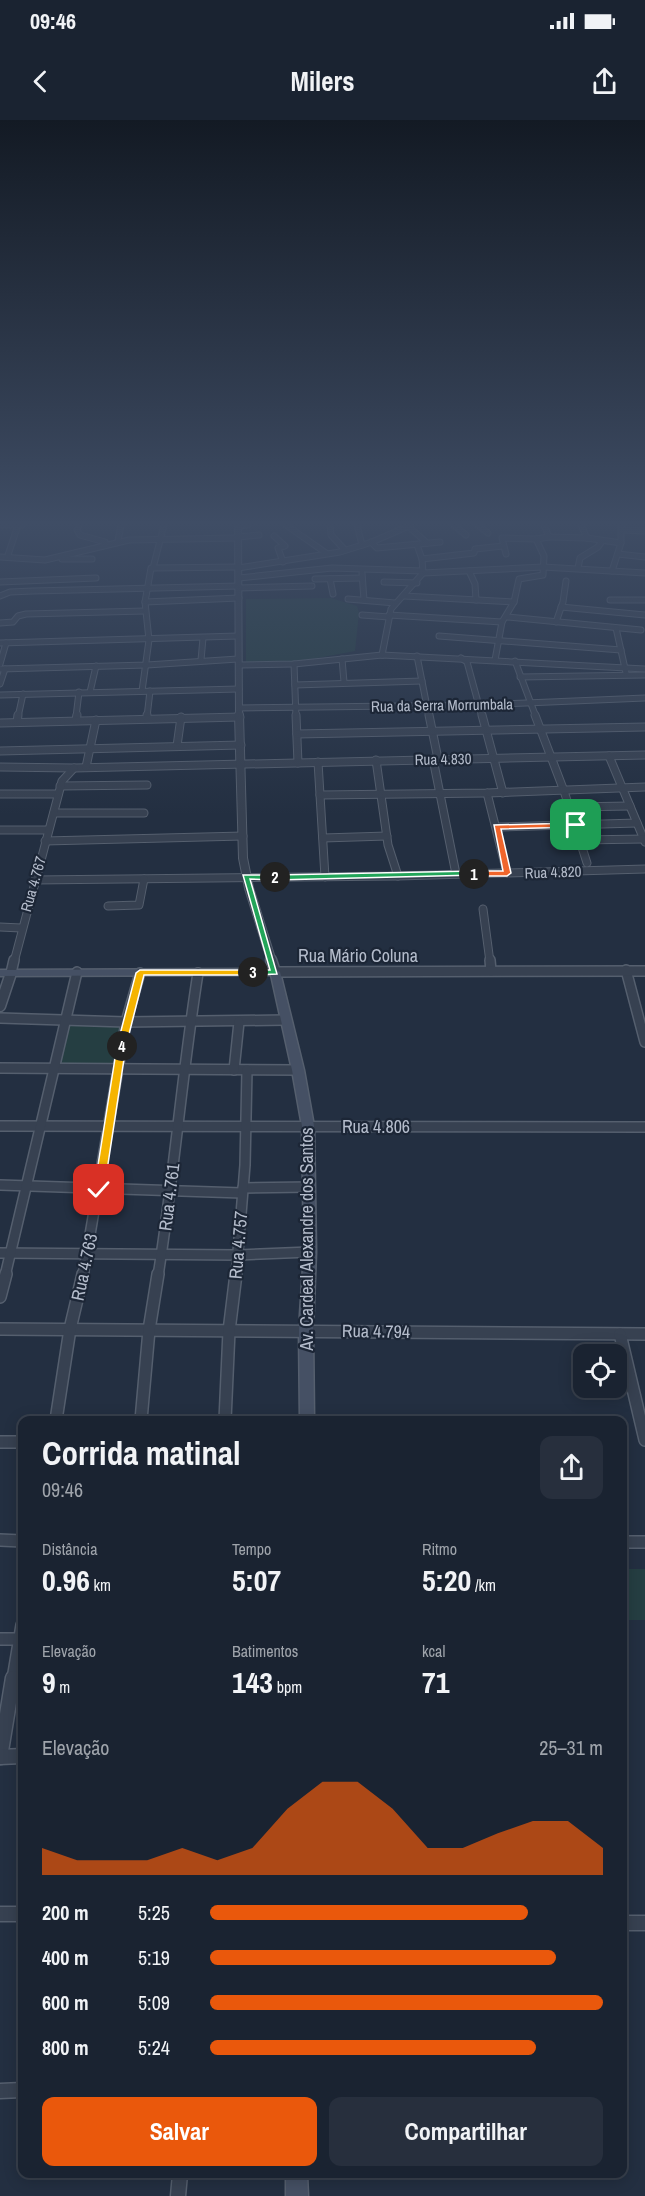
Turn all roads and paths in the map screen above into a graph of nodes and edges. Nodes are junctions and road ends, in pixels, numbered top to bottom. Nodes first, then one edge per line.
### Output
1 (147, 622) edge
2 (238, 622) edge
3 (388, 622) edge
4 (504, 622) edge
5 (553, 622) edge
6 (556, 622) joint
7 (616, 628) junction
8 (641, 630) dead end
9 (238, 636) junction
10 (439, 636) dead end
11 (203, 638) junction
12 (498, 639) junction
13 (149, 640) junction
14 (3, 643) edge
15 (621, 650) junction
16 (382, 655) junction
17 (417, 656) junction
18 (460, 658) junction
19 (342, 659) junction
20 (476, 659) junction
21 (201, 660) junction
22 (495, 660) junction
23 (239, 662) junction
24 (467, 662) junction
25 (515, 662) junction
26 (294, 664) junction
27 (147, 665) junction
28 (96, 666) junction
29 (2, 667) edge
30 (624, 667) junction
31 (645, 671) edge
32 (626, 675) junction
33 (520, 677) junction
34 (422, 681) junction
35 (344, 682) junction
36 (0, 684) edge
37 (295, 684) junction
38 (239, 689) junction
39 (146, 691) junction
40 (79, 692) junction
41 (90, 692) junction
42 (23, 693) junction
43 (0, 695) edge
44 (645, 699) edge
45 (530, 704) junction
46 (479, 705) junction
47 (425, 706) junction
48 (296, 708) junction
49 (239, 712) junction
50 (181, 717) junction
51 (147, 718) junction
52 (76, 720) junction
53 (96, 720) junction
54 (17, 722) junction
55 (0, 723) edge
56 (645, 727) edge
57 (484, 729) junction
58 (540, 729) junction
59 (432, 731) junction
60 (297, 734) junction
61 (241, 745) junction
62 (177, 746) junction
63 (91, 748) junction
64 (0, 751) edge
65 (645, 755) edge
66 (550, 756) junction
67 (609, 756) junction
68 (492, 758) junction
69 (435, 759) junction
70 (376, 760) junction
71 (318, 762) junction
72 (298, 763) junction
73 (241, 764) junction
74 (0, 767) edge
75 (86, 767) junction
76 (74, 768) junction
77 (147, 785) dead end
78 (623, 788) junction
79 (645, 788) edge
80 (59, 790) junction
81 (564, 791) junction
82 (487, 793) junction
83 (503, 793) junction
84 (0, 794) edge
85 (382, 794) junction
86 (440, 794) junction
87 (320, 795) junction
88 (630, 806) junction
89 (570, 807) junction
90 (54, 813) junction
91 (144, 813) dead end
92 (637, 823) junction
93 (576, 825) junction
94 (497, 827) junction
95 (48, 830) junction
96 (0, 831) edge
97 (643, 831) edge
98 (243, 836) junction
99 (387, 837) junction
100 (323, 838) junction
101 (581, 840) junction
102 (45, 841) junction
103 (644, 841) edge
104 (587, 863) junction
105 (645, 869) edge
106 (596, 870) junction
107 (583, 871) junction
108 (507, 873) junction
109 (456, 874) junction
110 (398, 876) junction
111 (246, 877) junction
112 (325, 877) junction
113 (144, 879) junction
114 (35, 880) junction
115 (108, 906) dead end
116 (483, 909) dead end
117 (0, 927) edge
118 (21, 928) junction
119 (626, 970) junction
120 (491, 971) junction
121 (645, 971) edge
122 (77, 972) junction
123 (274, 972) junction
124 (6, 973) edge
125 (140, 973) junction
126 (198, 973) junction
127 (0, 1006) edge
128 (0, 1018) edge
129 (64, 1019) junction
130 (285, 1020) junction
131 (126, 1022) junction
132 (190, 1022) junction
133 (239, 1022) junction
134 (645, 1042) edge
135 (0, 1068) edge
136 (54, 1068) junction
137 (118, 1068) junction
138 (183, 1069) junction
139 (234, 1070) junction
140 (247, 1070) junction
141 (298, 1070) junction
142 (42, 1125) junction
143 (244, 1125) junction
144 (0, 1126) edge
145 (109, 1126) junction
146 (177, 1126) junction
147 (308, 1126) junction
148 (645, 1127) edge
149 (0, 1185) edge
150 (27, 1185) junction
151 (310, 1186) junction
152 (99, 1190) junction
153 (242, 1191) junction
154 (171, 1192) junction
155 (310, 1252) junction
156 (0, 1253) edge
157 (12, 1253) junction
158 (88, 1255) junction
159 (162, 1255) junction
160 (238, 1255) junction
161 (0, 1297) edge
162 (0, 1329) edge
163 (70, 1329) junction
164 (149, 1330) junction
165 (306, 1330) junction
166 (229, 1331) junction
167 (620, 1334) junction
168 (645, 1334) edge
169 (58, 1416) edge
170 (141, 1416) edge
171 (225, 1416) edge
172 (306, 1416) edge
173 (645, 1440) edge
174 (0, 1442) edge
175 (18, 1442) edge
176 (0, 1540) edge
177 (18, 1540) edge
178 (627, 1542) edge
179 (645, 1542) edge
180 (0, 1639) edge
181 (18, 1639) edge
182 (18, 1656) edge
183 (18, 1756) edge
184 (0, 1757) edge
185 (0, 1914) edge
186 (18, 1914) edge
187 (627, 1923) edge
188 (645, 1923) edge
189 (18, 2090) edge
190 (0, 2091) edge
191 (180, 2178) edge
192 (297, 2178) edge
193 (178, 2196) edge
194 (297, 2196) edge

1 - 13 street
2 - 9 street, Av. Cardeal Alexandre dos Santos
3 - 16 street
4 - 12 street
5 - 6 street
6 - 7 street
7 - 8 street
7 - 15 street
9 - 11 street
9 - 23 street, Av. Cardeal Alexandre dos Santos
10 - 12 street
11 - 13 street
11 - 21 street
12 - 15 street
12 - 22 street
13 - 14 street
13 - 27 street
14 - 29 street
15 - 30 street
16 - 17 street
16 - 19 street
17 - 18 street
17 - 34 street
18 - 20 street
18 - 24 street
19 - 26 street
19 - 35 street
20 - 22 street
20 - 24 street
21 - 23 street
21 - 27 street
22 - 25 street
23 - 26 street
23 - 38 street, Av. Cardeal Alexandre dos Santos
24 - 46 street
25 - 30 street
25 - 33 street
26 - 37 street
27 - 28 street
27 - 39 street
28 - 29 street
28 - 41 street
29 - 36 street
30 - 31 street
30 - 32 street
31 - 32 street
32 - 33 street
33 - 45 street
34 - 35 street
34 - 47 street
35 - 37 street
37 - 48 street
38 - 39 street
38 - 49 street, Av. Cardeal Alexandre dos Santos
39 - 41 street
39 - 51 street
40 - 41 street
40 - 42 street
40 - 52 street
42 - 43 street
42 - 54 street
44 - 45 street, Rua da Serra Morrumbala
45 - 46 street, Rua da Serra Morrumbala
45 - 58 street
46 - 47 street, Rua da Serra Morrumbala
46 - 57 street
47 - 48 street, Rua da Serra Morrumbala
47 - 59 street
48 - 49 street, Rua da Serra Morrumbala
48 - 60 street
49 - 50 street, Rua da Serra Morrumbala
49 - 61 street, Av. Cardeal Alexandre dos Santos
50 - 51 street, Rua da Serra Morrumbala
50 - 62 street
51 - 53 street, Rua da Serra Morrumbala
52 - 53 street, Rua da Serra Morrumbala
52 - 54 street, Rua da Serra Morrumbala
53 - 63 street
54 - 55 street, Rua da Serra Morrumbala
56 - 58 street
57 - 58 street
57 - 59 street
57 - 68 street
58 - 66 street
59 - 60 street
59 - 69 street
60 - 72 street
61 - 62 street
61 - 73 street, Av. Cardeal Alexandre dos Santos
62 - 63 street
63 - 64 street
63 - 75 street
65 - 67 street, Rua 4.830
66 - 67 street, Rua 4.830
66 - 68 street, Rua 4.830
66 - 81 street
67 - 78 street
68 - 69 street, Rua 4.830
68 - 83 street
69 - 70 street, Rua 4.830
69 - 86 street
70 - 71 street, Rua 4.830
70 - 85 street
71 - 72 street, Rua 4.830
71 - 87 street
72 - 73 street, Rua 4.830
73 - 75 street, Rua 4.830
73 - 98 street, Av. Cardeal Alexandre dos Santos
74 - 76 street, Rua 4.830
75 - 76 street, Rua 4.830
76 - 80 street, Rua 4.767
77 - 80 street
78 - 79 street
78 - 81 street
78 - 88 street
80 - 84 street
80 - 90 street, Rua 4.767
81 - 83 street
81 - 89 street
82 - 83 street
82 - 86 street
82 - 94 street
85 - 86 street
85 - 87 street
85 - 99 street
86 - 109 street
87 - 100 street
88 - 89 street
88 - 92 street
89 - 93 street
90 - 91 street
90 - 95 street, Rua 4.767
92 - 93 street
92 - 97 street
93 - 94 street
93 - 101 street
94 - 108 street
95 - 96 street
95 - 102 street, Rua 4.767
97 - 103 street
98 - 102 street
98 - 111 street, Av. Cardeal Alexandre dos Santos
99 - 100 street
99 - 110 street
100 - 112 street
101 - 103 street
101 - 104 street
102 - 114 street, Rua 4.767
104 - 106 street
104 - 107 street
105 - 106 street, Rua 4.820
106 - 107 street, Rua 4.820
107 - 108 street, Rua 4.820
108 - 109 street, Rua 4.820
109 - 110 street, Rua 4.820
110 - 112 street, Rua 4.820
111 - 112 street, Rua 4.820
111 - 113 street, Rua 4.820
111 - 123 street, Av. Cardeal Alexandre dos Santos
113 - 114 street, Rua 4.820
113 - 115 street
114 - 118 street, Rua 4.767
116 - 120 street
117 - 118 street
118 - 124 street, Rua 4.767
119 - 120 street, Rua Mário Coluna
119 - 121 street, Rua Mário Coluna
119 - 134 street
120 - 123 street, Rua Mário Coluna
122 - 124 main road, Rua Mário Coluna
122 - 125 main road, Rua Mário Coluna
122 - 129 street
123 - 126 main road, Rua Mário Coluna
123 - 130 main road, Av. Cardeal Alexandre dos Santos
124 - 127 street, Rua 4.767
125 - 126 main road, Rua Mário Coluna
125 - 131 street, Rua 4.763
126 - 132 street, Rua 4.761
128 - 129 street
129 - 131 street
129 - 136 street
130 - 133 street
130 - 141 main road, Av. Cardeal Alexandre dos Santos
131 - 132 street
131 - 137 street, Rua 4.763
132 - 133 street
132 - 138 street, Rua 4.761
133 - 139 street
135 - 136 street
136 - 137 street
136 - 142 street
137 - 138 street
137 - 145 street, Rua 4.763
138 - 139 street
138 - 146 street, Rua 4.761
139 - 140 street
140 - 141 street
140 - 143 street, Rua 4.757
141 - 147 main road, Av. Cardeal Alexandre dos Santos
142 - 144 street, Rua 4.806
142 - 145 street, Rua 4.806
142 - 150 street
143 - 146 street, Rua 4.806
143 - 147 street, Rua 4.806
143 - 153 street, Rua 4.757
145 - 146 street, Rua 4.806
145 - 152 street, Rua 4.763
146 - 154 street, Rua 4.761
147 - 148 street, Rua 4.806
147 - 151 main road, Av. Cardeal Alexandre dos Santos
149 - 150 street
150 - 152 street
150 - 157 street
151 - 153 street
151 - 155 main road, Av. Cardeal Alexandre dos Santos
152 - 154 street
152 - 158 street, Rua 4.763
153 - 154 street
153 - 160 street, Rua 4.757
154 - 159 street, Rua 4.761
155 - 160 street
155 - 165 main road, Av. Cardeal Alexandre dos Santos
156 - 157 street
157 - 158 street
157 - 161 street
158 - 159 street
158 - 163 street, Rua 4.763
159 - 160 street
159 - 164 street, Rua 4.761
160 - 166 street, Rua 4.757
162 - 163 street, Rua 4.794
163 - 164 street, Rua 4.794
163 - 169 street, Rua 4.763
164 - 166 street, Rua 4.794
164 - 170 street, Rua 4.761
165 - 166 street, Rua 4.794
165 - 167 street, Rua 4.794
165 - 172 main road, Av. Cardeal Alexandre dos Santos
166 - 171 street, Rua 4.757
167 - 168 street, Rua 4.794
167 - 173 street
174 - 175 street
176 - 177 street
178 - 179 street
180 - 181 street
182 - 184 street
183 - 184 street
185 - 186 street
187 - 188 street
189 - 190 street
191 - 193 street
192 - 194 main road

